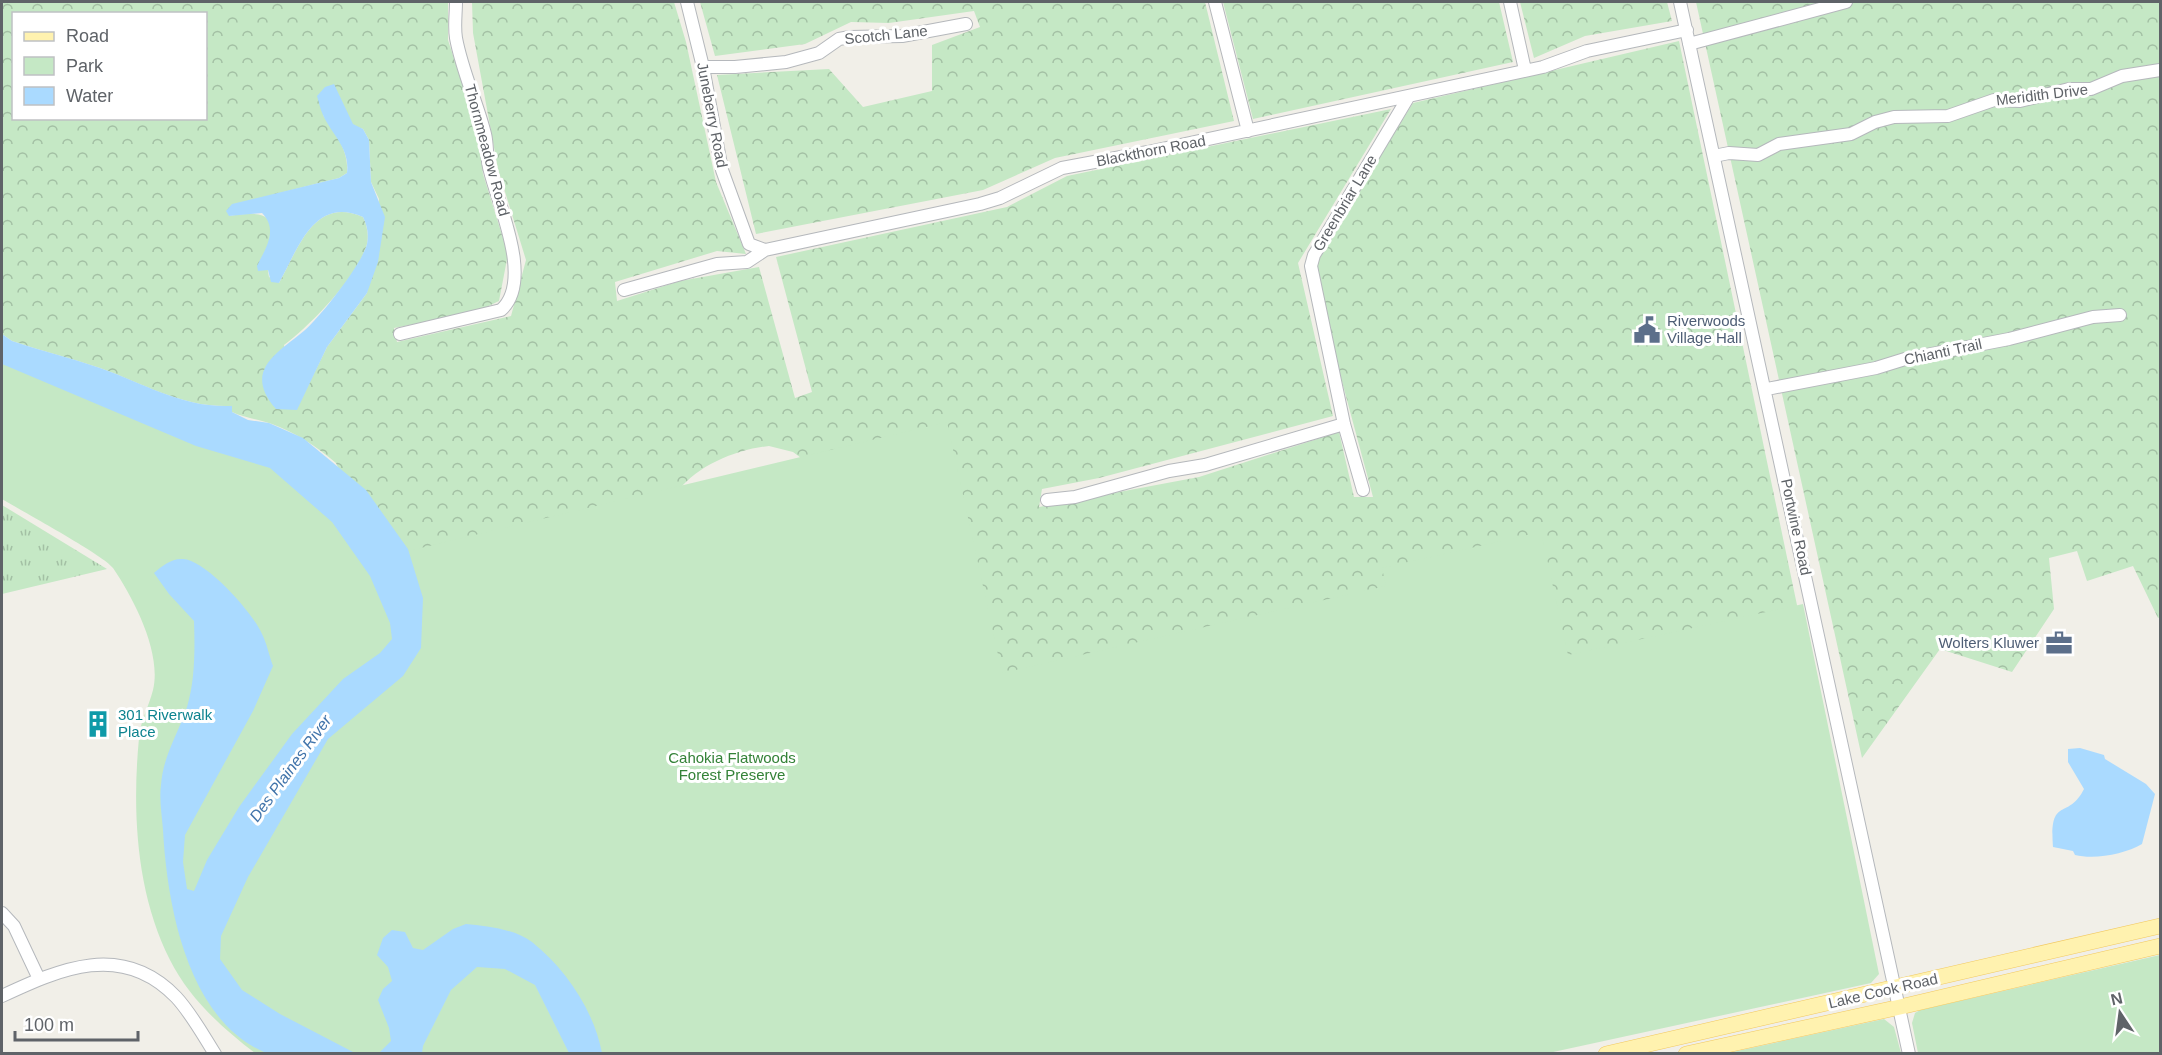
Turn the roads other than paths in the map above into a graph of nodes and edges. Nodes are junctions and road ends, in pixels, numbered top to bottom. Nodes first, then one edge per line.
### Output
1 (456, 2) edge
2 (687, 2) edge
3 (1215, 2) edge
4 (1510, 2) edge
5 (1680, 2) edge
6 (1846, 2) edge
7 (966, 24) dead end
8 (1687, 30) junction
9 (1689, 44) junction
10 (703, 67) junction
11 (1525, 70) junction
12 (2160, 70) edge
13 (1409, 96) junction
14 (1248, 131) junction
15 (1714, 156) junction
16 (765, 250) junction
17 (624, 290) dead end
18 (2120, 315) dead end
19 (400, 334) dead end
20 (1767, 389) junction
21 (1344, 424) junction
22 (1363, 490) dead end
23 (1047, 500) dead end
24 (2, 912) edge
25 (2160, 926) edge
26 (2160, 946) edge
27 (39, 979) junction
28 (1896, 988) junction
29 (2, 996) edge
30 (1900, 1008) junction
31 (215, 1053) edge
32 (1606, 1053) edge
33 (1686, 1053) edge
34 (1909, 1053) edge

1 - 19 street, Thornmeadow Road
2 - 10 street, Juneberry Road
3 - 14 street
4 - 11 street
5 - 8 street, Portwine Road
6 - 9 street
7 - 10 street, Scotch Lane
8 - 9 street, Portwine Road
8 - 11 street, Blackthorn Road
9 - 15 street, Portwine Road
10 - 16 street, Juneberry Road
11 - 13 street, Blackthorn Road
12 - 15 street, Meridith Drive
13 - 14 street, Blackthorn Road
13 - 21 street, Greenbriar Lane
14 - 16 street, Blackthorn Road
15 - 20 street, Portwine Road
16 - 17 street, Blackthorn Road
18 - 20 street, Chianti Trail
20 - 28 street, Portwine Road
21 - 22 street, Greenbriar Lane
21 - 23 street
24 - 27 street
25 - 28 main road, Lake Cook Road
26 - 30 main road, Lake Cook Road
27 - 29 street
27 - 31 street
28 - 30 street, Portwine Road
28 - 32 main road, Lake Cook Road
30 - 33 main road, Lake Cook Road
30 - 34 street, Portwine Road

